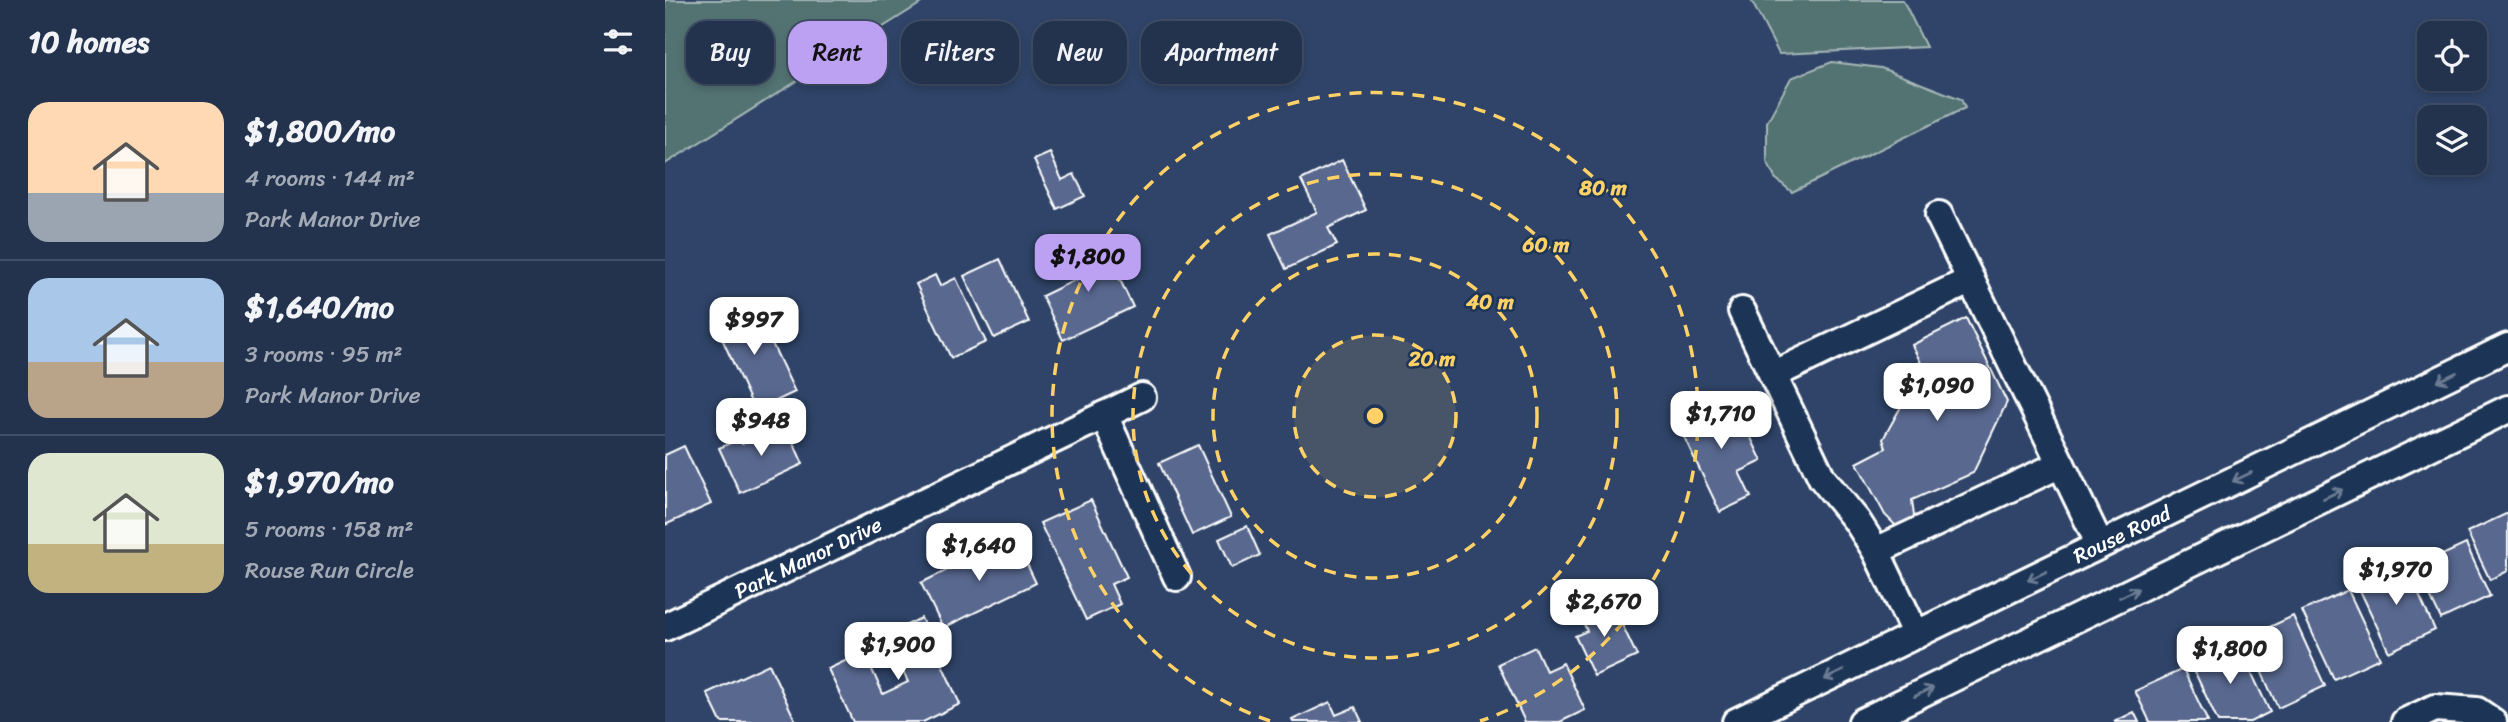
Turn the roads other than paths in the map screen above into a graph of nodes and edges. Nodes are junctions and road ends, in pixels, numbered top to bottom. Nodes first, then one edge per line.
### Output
1 (1939, 215) dead end
2 (1971, 280) junction
3 (1742, 311) dead end
4 (2508, 348) edge
5 (1773, 375) junction
6 (1142, 397) dead end
7 (2508, 409) edge
8 (1104, 415) junction
9 (2061, 464) junction
10 (2100, 545) junction
11 (1876, 551) junction
12 (1177, 577) dead end
13 (665, 628) edge
14 (1916, 635) junction
15 (1736, 722) edge
16 (1862, 722) edge
17 (2405, 722) edge
18 (2493, 722) edge

1 - 2 street
2 - 5 street
2 - 9 street
3 - 5 street
4 -> 10 street, Rouse Road
5 - 11 street
6 - 8 street, Park Manor Drive
16 -> 7 street
8 - 12 street
8 - 13 street, Park Manor Drive
9 - 10 street
9 - 11 street
10 -> 14 street, Rouse Road
11 - 14 street
14 -> 15 street, Rouse Road
17 - 18 street

